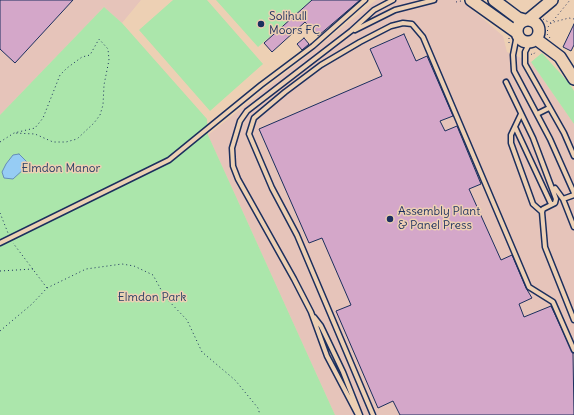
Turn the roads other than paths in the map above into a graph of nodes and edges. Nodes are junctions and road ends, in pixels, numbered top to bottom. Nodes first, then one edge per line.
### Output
1 (365, 0) edge
2 (393, 0) edge
3 (434, 0) edge
4 (494, 0) edge
5 (468, 1) edge
6 (551, 2) edge
7 (526, 20) junction
8 (351, 32) junction
9 (517, 34) junction
10 (535, 37) junction
11 (574, 79) edge
12 (506, 82) dead end
13 (549, 108) junction
14 (521, 114) junction
15 (537, 114) junction
16 (515, 127) junction
17 (574, 156) edge
18 (551, 183) junction
19 (574, 194) edge
20 (562, 200) junction
21 (551, 204) junction
22 (542, 212) junction
23 (574, 227) edge
24 (0, 243) edge
25 (311, 312) junction
26 (574, 320) edge
27 (574, 350) edge
28 (359, 415) edge
29 (373, 415) edge

1 - 24 lane
2 - 8 lane
3 - 8 lane
4 - 7 street
5 - 9 street
6 - 7 street
6 - 10 street
7 - 9 street
7 - 10 street
8 - 25 lane
9 - 10 street
9 - 15 lane
10 - 11 street
10 - 13 lane
12 - 14 lane
13 - 15 lane
13 - 17 lane
14 - 16 lane
14 - 18 lane
15 - 19 lane
16 - 21 lane
16 - 22 lane
18 - 20 lane
18 - 21 lane
19 - 20 lane
20 - 23 lane
21 - 22 lane
22 - 26 lane
25 - 28 lane
25 - 28 lane
27 - 29 lane

